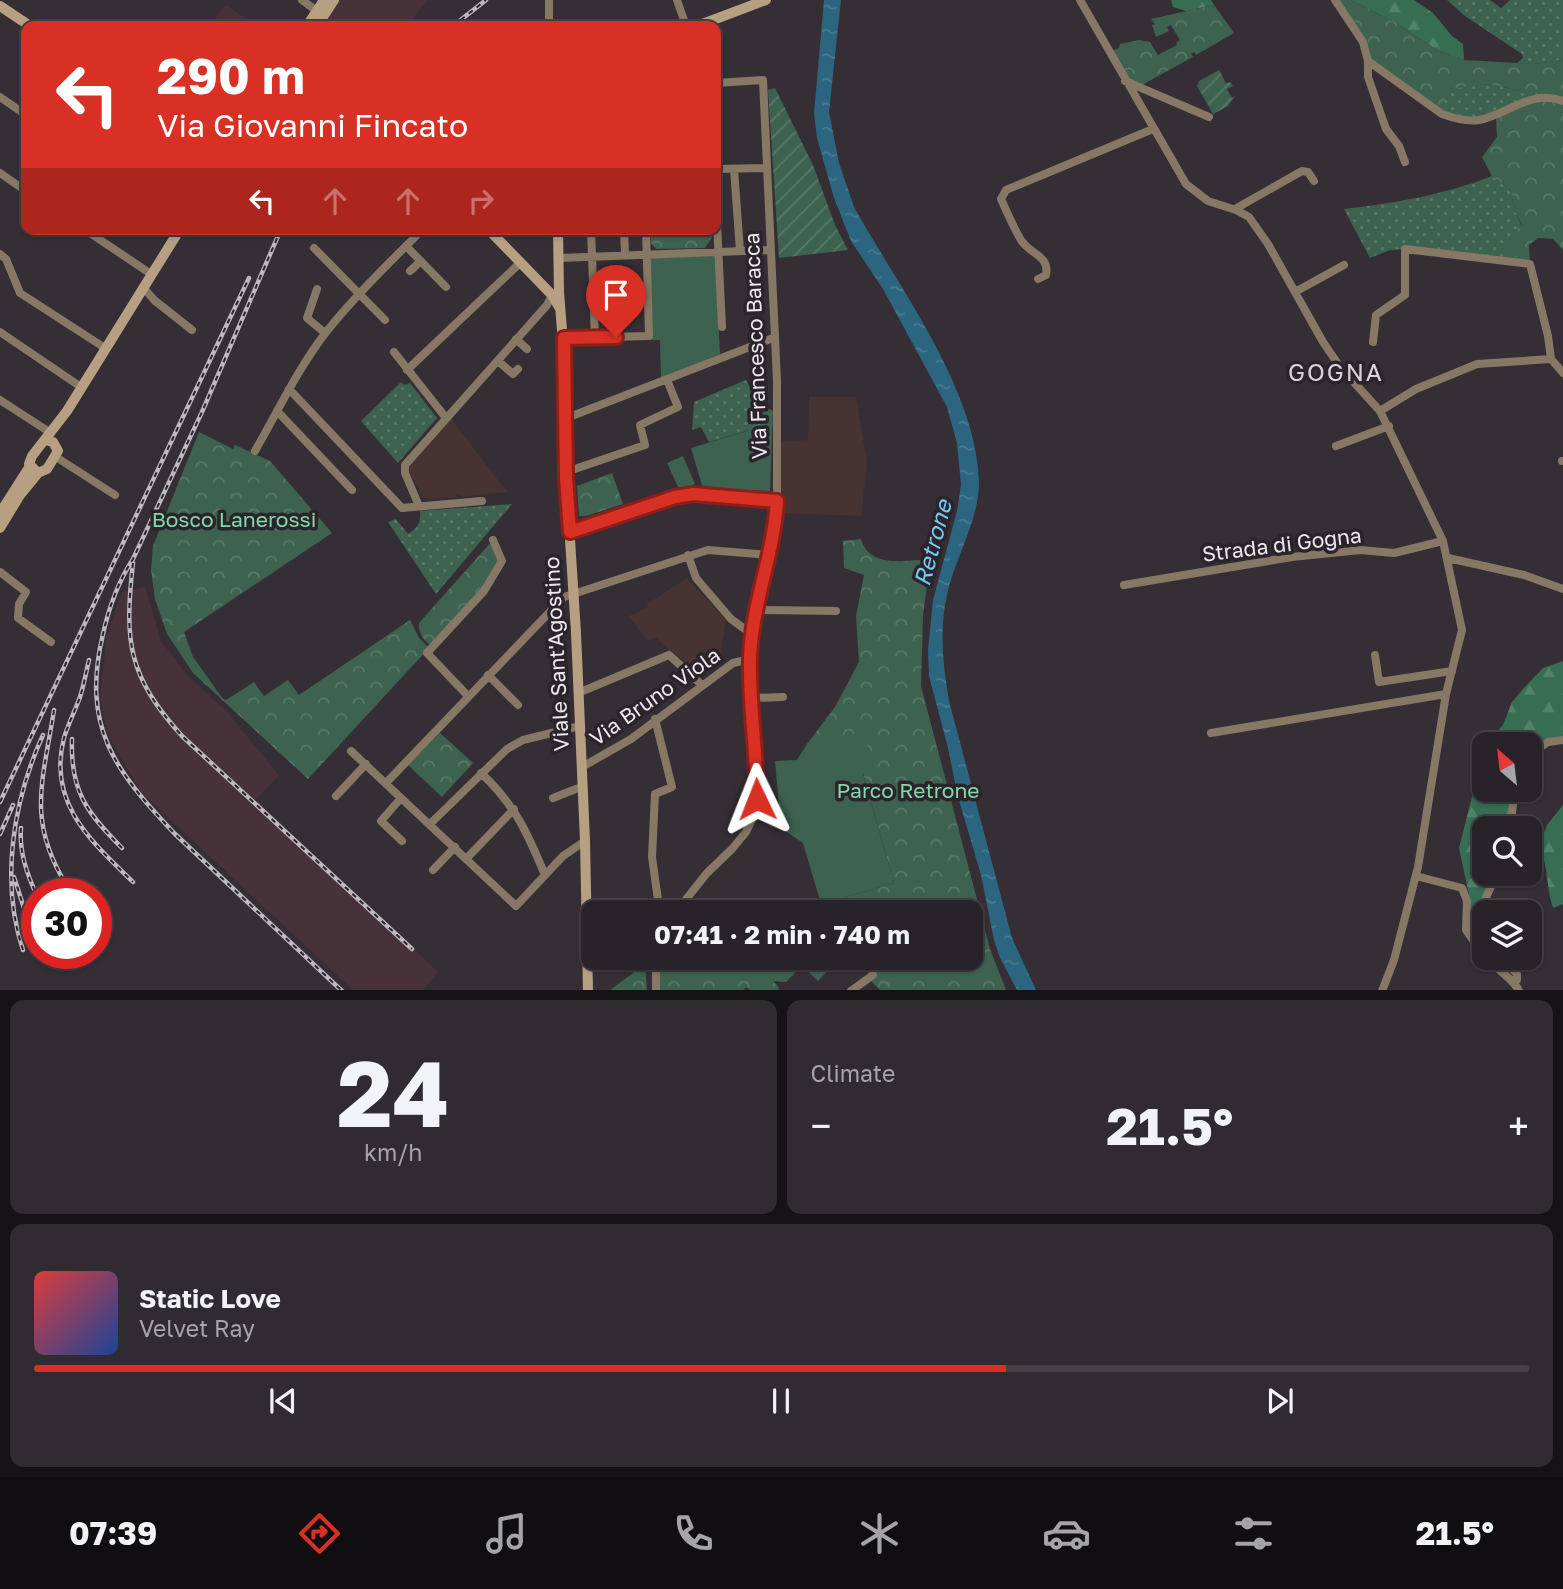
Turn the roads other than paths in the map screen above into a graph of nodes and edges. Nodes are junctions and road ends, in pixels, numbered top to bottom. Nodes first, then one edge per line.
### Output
1 (302, 0) edge
2 (324, 0) edge
3 (334, 0) edge
4 (549, 0) edge
5 (677, 0) edge
6 (766, 0) edge
7 (1080, 0) edge
8 (1335, 0) edge
9 (6, 5) edge
10 (317, 11) junction
11 (24, 21) edge
12 (310, 21) edge
13 (320, 21) edge
14 (549, 21) edge
15 (684, 21) edge
16 (719, 21) edge
17 (1368, 61) junction
18 (1125, 81) junction
19 (721, 83) edge
20 (0, 97) edge
21 (1563, 101) edge
22 (21, 112) edge
23 (1209, 117) dead end
24 (1153, 129) junction
25 (1405, 162) dead end
26 (766, 168) junction
27 (721, 169) edge
28 (734, 169) junction
29 (0, 173) edge
30 (1314, 181) dead end
31 (21, 188) edge
32 (1235, 209) junction
33 (93, 235) edge
34 (176, 235) edge
35 (416, 235) edge
36 (494, 235) edge
37 (558, 235) edge
38 (591, 235) edge
39 (624, 235) edge
40 (646, 235) edge
41 (718, 235) edge
42 (406, 246) junction
43 (314, 248) dead end
44 (771, 250) junction
45 (740, 251) junction
46 (719, 252) junction
47 (0, 254) edge
48 (625, 254) junction
49 (646, 254) junction
50 (592, 256) junction
51 (560, 258) junction
52 (421, 261) junction
53 (520, 262) junction
54 (1344, 265) dead end
55 (410, 271) dead end
56 (151, 274) junction
57 (1038, 279) dead end
58 (144, 287) junction
59 (446, 287) dead end
60 (317, 289) dead end
61 (1294, 292) junction
62 (555, 294) junction
63 (359, 295) junction
64 (385, 320) dead end
65 (722, 327) dead end
66 (192, 330) dead end
67 (0, 332) edge
68 (326, 333) junction
69 (564, 338) junction
70 (595, 338) junction
71 (774, 338) junction
72 (516, 339) junction
73 (1373, 342) dead end
74 (105, 348) junction
75 (527, 349) dead end
76 (394, 352) dead end
77 (1550, 359) junction
78 (499, 360) junction
79 (517, 369) dead end
80 (407, 370) junction
81 (1563, 373) edge
82 (667, 380) junction
83 (81, 387) junction
84 (289, 389) junction
85 (0, 400) edge
86 (277, 411) junction
87 (1380, 411) junction
88 (63, 417) junction
89 (446, 418) junction
90 (564, 419) junction
91 (1389, 426) junction
92 (48, 437) junction
93 (57, 445) junction
94 (1336, 446) dead end
95 (255, 451) dead end
96 (57, 461) junction
97 (34, 469) junction
98 (566, 474) junction
99 (352, 490) dead end
100 (115, 495) dead end
101 (482, 501) dead end
102 (777, 501) junction
103 (419, 506) junction
104 (0, 513) edge
105 (0, 528) edge
106 (570, 532) junction
107 (493, 540) dead end
108 (1443, 541) junction
109 (688, 555) junction
110 (769, 555) junction
111 (1448, 558) junction
112 (0, 572) edge
113 (1124, 585) dead end
114 (1562, 587) edge
115 (573, 592) junction
116 (757, 610) junction
117 (836, 611) dead end
118 (753, 635) junction
119 (51, 642) dead end
120 (1375, 655) dead end
121 (750, 659) junction
122 (1452, 671) junction
123 (488, 675) junction
124 (702, 685) junction
125 (578, 693) junction
126 (1446, 694) junction
127 (468, 696) junction
128 (783, 697) dead end
129 (752, 698) junction
130 (519, 705) dead end
131 (655, 719) junction
132 (580, 726) junction
133 (1211, 733) dead end
134 (1563, 740) edge
135 (1542, 746) edge
136 (351, 751) dead end
137 (366, 764) junction
138 (582, 767) junction
139 (481, 773) junction
140 (386, 783) junction
141 (581, 787) junction
142 (336, 796) dead end
143 (401, 798) junction
144 (553, 798) dead end
145 (514, 809) junction
146 (430, 824) junction
147 (402, 841) dead end
148 (585, 841) junction
149 (455, 847) junction
150 (467, 858) junction
151 (433, 870) dead end
152 (545, 875) junction
153 (1416, 876) junction
154 (658, 900) edge
155 (686, 900) edge
156 (1472, 939) edge
157 (656, 970) edge
158 (1498, 970) edge
159 (873, 975) dead end
160 (1517, 986) edge
161 (588, 990) edge
162 (656, 990) edge
163 (851, 990) edge
164 (1382, 990) edge

1 - 10 street
2 - 10 main road
3 - 13 main road
4 - 14 street
5 - 15 street
6 - 16 main road
7 - 18 street
8 - 17 street
9 - 11 main road
10 - 12 main road
17 - 21 street
17 - 25 street
18 - 23 street
18 - 24 street
19 - 26 street, Via Francesco Baracca
20 - 22 street
24 - 32 street
24 - 57 street
26 - 28 street
26 - 44 street, Via Francesco Baracca
27 - 28 street
28 - 45 street
29 - 31 street
30 - 32 street
32 - 61 street
33 - 56 street
34 - 56 main road
35 - 42 street
36 - 53 main road
37 - 51 main road
38 - 50 street
39 - 48 street
40 - 49 street
41 - 46 street
42 - 52 street
42 - 63 street
43 - 63 street
44 - 45 street
44 - 71 street, Via Francesco Baracca
45 - 46 street
46 - 49 street
46 - 65 street
47 - 74 street
48 - 49 street
48 - 50 street
49 - 70 street
50 - 51 street
50 - 70 street
51 - 62 main road
52 - 55 street
52 - 59 street
53 - 62 main road
53 - 80 street
54 - 61 street
56 - 58 main road
58 - 66 street
58 - 74 main road
60 - 68 street
61 - 87 street
62 - 69 main road, Viale Sant'Agostino
62 - 72 street
63 - 64 street
63 - 68 street
67 - 83 street
68 - 84 street
69 - 70 street
69 - 90 main road, Viale Sant'Agostino
71 - 82 street
71 - 102 street, Via Francesco Baracca
72 - 75 street
72 - 78 street
73 - 77 street
74 - 83 main road
76 - 80 street
77 - 81 street
77 - 87 street
78 - 79 street
78 - 89 street
80 - 89 street
82 - 90 street
82 - 98 street
83 - 88 main road
84 - 86 street
84 - 103 street
85 - 92 street
86 - 95 street
86 - 99 street
87 - 91 street
88 - 92 main road
88 - 93 main road
89 - 103 street
90 - 98 main road, Viale Sant'Agostino
91 - 94 street
91 - 108 street
92 - 93 main road
92 - 97 main road
93 - 96 main road
96 - 97 main road
96 - 100 street
97 - 104 main road
97 - 105 main road
98 - 106 main road, Viale Sant'Agostino
101 - 103 street
102 - 106 street
102 - 110 street, Via Francesco Baracca
106 - 115 main road, Viale Sant'Agostino
107 - 127 street
108 - 111 street
108 - 113 street, Strada di Gogna
109 - 110 street
109 - 115 street
109 - 118 street
110 - 116 street, Via Francesco Baracca
111 - 114 street
111 - 122 street
112 - 119 street
115 - 123 street
115 - 125 main road, Viale Sant'Agostino
116 - 117 street
116 - 118 street, Via Francesco Baracca
118 - 121 street, Via Francesco Baracca
120 - 122 street
121 - 124 street, Via Bruno Viola
121 - 129 street, Via Francesco Baracca
122 - 126 street
123 - 127 street
123 - 130 street
124 - 125 street
124 - 131 street, Via Bruno Viola
125 - 132 main road, Viale Sant'Agostino
126 - 133 street
126 - 153 street
127 - 140 street
128 - 129 street
129 - 155 street, Via Francesco Baracca
131 - 138 street, Via Bruno Viola
131 - 154 street
132 - 138 main road, Viale Sant'Agostino
132 - 139 street
134 - 135 street
136 - 137 street
137 - 140 street
137 - 142 street
138 - 141 main road, Viale Sant'Agostino
139 - 145 street
139 - 146 street
140 - 143 street
141 - 144 street
141 - 148 main road, Viale Sant'Agostino
143 - 146 street
143 - 147 street
145 - 150 street
145 - 152 street
146 - 149 street
148 - 152 street
148 - 161 main road, Viale Sant'Agostino
149 - 150 street
149 - 151 street
150 - 152 street
153 - 156 street
153 - 164 street
157 - 162 street
158 - 160 street
159 - 163 street

